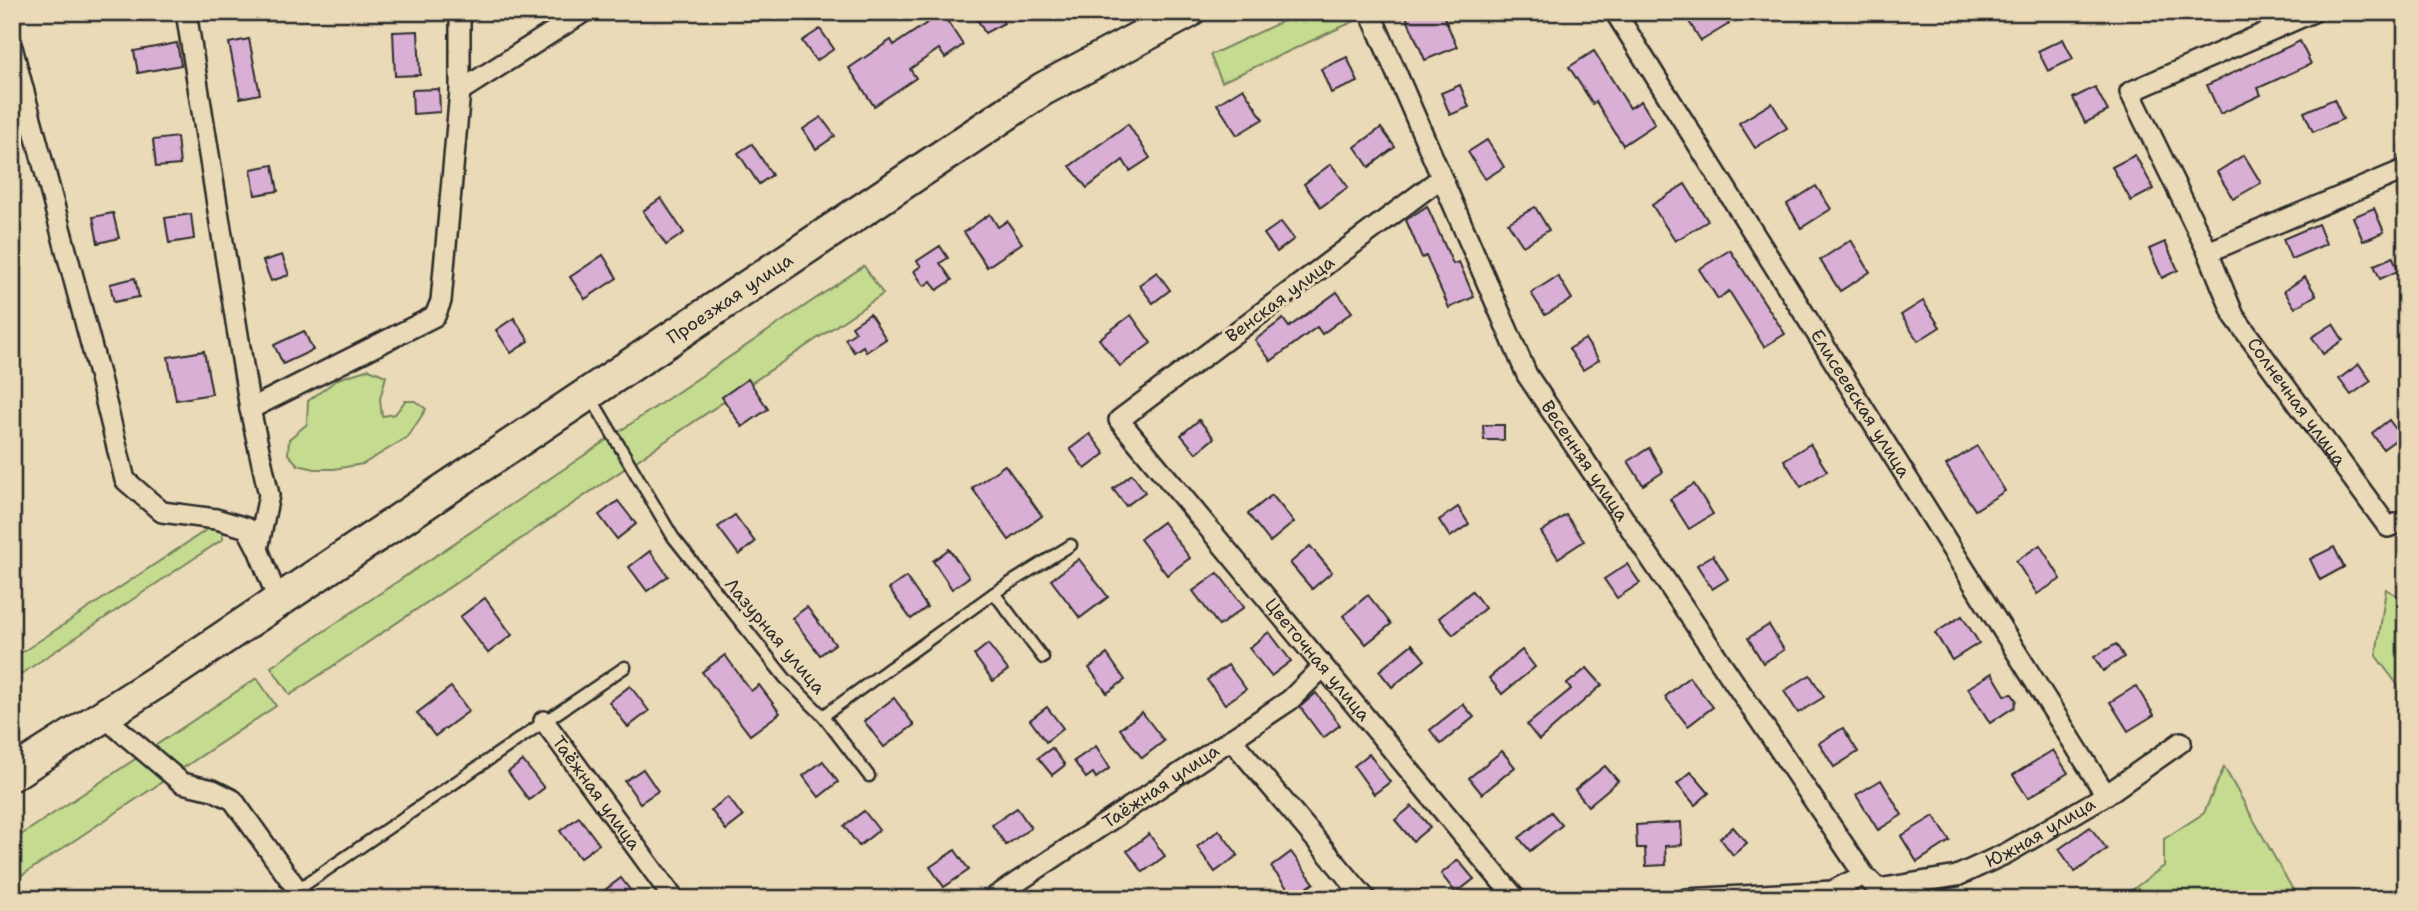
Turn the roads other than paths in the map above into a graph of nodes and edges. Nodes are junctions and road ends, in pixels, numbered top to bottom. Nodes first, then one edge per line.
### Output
1 (186, 12) edge
2 (460, 12) edge
3 (584, 12) edge
4 (1188, 12) edge
5 (1370, 12) edge
6 (1615, 12) edge
7 (2313, 12) edge
8 (12, 47) edge
9 (460, 91) junction
10 (2406, 169) edge
11 (1441, 178) junction
12 (2208, 252) junction
13 (588, 393) junction
14 (250, 409) junction
15 (1119, 420) joint
16 (2406, 520) edge
17 (1071, 545) dead end
18 (258, 549) junction
19 (994, 593) junction
20 (274, 603) junction
21 (1043, 658) dead end
22 (625, 667) dead end
23 (1323, 667) junction
24 (103, 716) junction
25 (822, 716) junction
26 (544, 721) junction
27 (1231, 739) junction
28 (2181, 742) dead end
29 (12, 774) edge
30 (869, 776) dead end
31 (2106, 795) junction
32 (1864, 875) junction
33 (300, 894) edge
34 (674, 899) edge
35 (992, 899) edge
36 (1366, 899) edge
37 (1516, 899) edge
38 (1686, 899) edge

1 - 14 street
2 - 9 street
3 - 9 street
4 - 13 main road, Проезжая улица
5 - 11 street, Весенняя улица
6 - 31 street, Елисеевская улица
7 - 12 street, Солнечная улица
8 - 18 street
9 - 14 street
10 - 12 street
11 - 15 street, Венская улица
11 - 32 street, Весенняя улица
12 - 16 street, Солнечная улица
13 - 20 main road, Проезжая улица
13 - 25 lane, Лазурная улица
14 - 18 street
15 - 23 street, Цветочная улица
17 - 19 lane, Лазурная улица
18 - 20 street
19 - 21 lane
19 - 25 lane, Лазурная улица
20 - 24 main road, Проезжая улица
22 - 26 lane
23 - 27 street, Таёжная улица
23 - 37 street, Цветочная улица
24 - 29 main road, Проезжая улица
24 - 33 street
25 - 30 lane
26 - 33 lane
26 - 34 street, Таёжная улица
27 - 35 street, Таёжная улица
27 - 36 street
28 - 31 street, Южная улица
31 - 32 street, Южная улица
32 - 38 street

